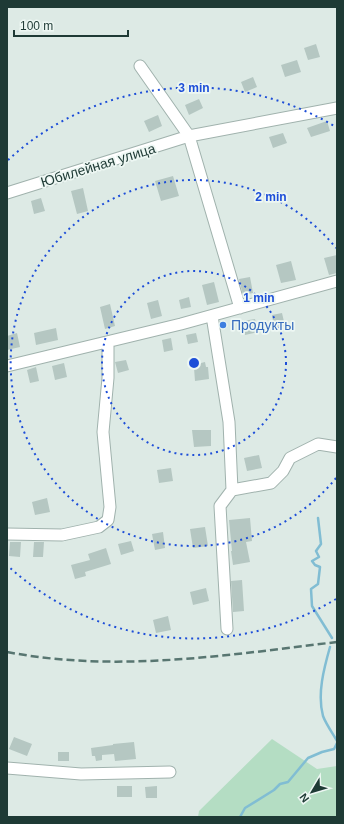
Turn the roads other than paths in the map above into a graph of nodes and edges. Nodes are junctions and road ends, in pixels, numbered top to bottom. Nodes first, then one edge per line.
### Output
1 (140, 66) dead end
2 (337, 108) edge
3 (189, 136) junction
4 (7, 193) edge
5 (337, 281) edge
6 (240, 308) junction
7 (212, 316) junction
8 (108, 342) junction
9 (7, 366) edge
10 (337, 446) edge
11 (232, 490) junction
12 (7, 534) edge
13 (226, 628) dead end
14 (7, 768) edge
15 (170, 772) dead end

1 - 3 street
2 - 3 street, Юбилейная улица
3 - 4 street, Юбилейная улица
3 - 6 street
5 - 6 street
6 - 7 street
7 - 8 street
7 - 11 street
8 - 9 street
8 - 12 street
10 - 11 street
11 - 13 street
14 - 15 street

